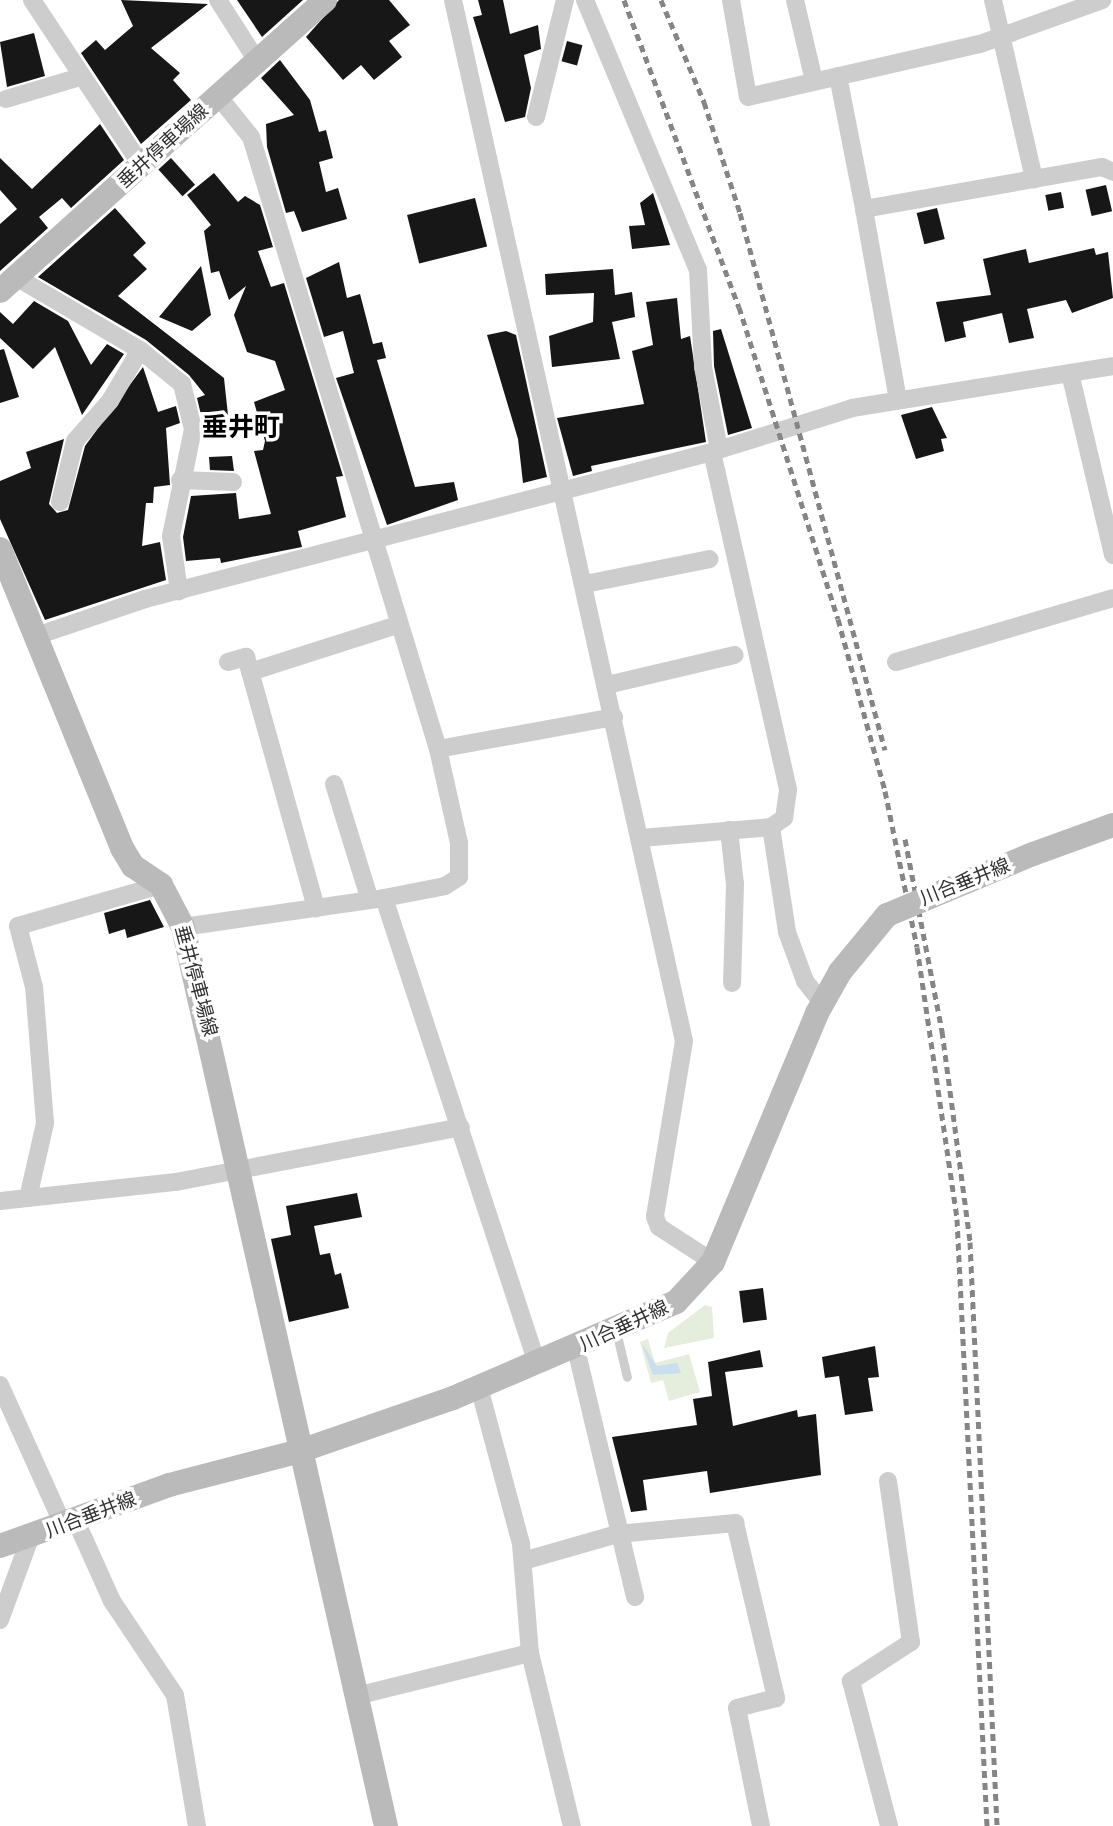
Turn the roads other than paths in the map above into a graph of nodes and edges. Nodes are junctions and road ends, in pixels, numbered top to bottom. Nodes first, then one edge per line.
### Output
1 (32, 0) edge
2 (218, 0) edge
3 (325, 0) edge
4 (453, 0) edge
5 (565, 0) edge
6 (585, 0) edge
7 (731, 0) edge
8 (795, 0) edge
9 (993, 0) edge
10 (1101, 0) edge
11 (1001, 35) junction
12 (257, 61) junction
13 (838, 76) junction
14 (80, 77) junction
15 (814, 81) junction
16 (218, 96) junction
17 (6, 99) dead end
18 (536, 117) dead end
19 (142, 166) junction
20 (1113, 172) edge
21 (1034, 179) junction
22 (864, 209) junction
23 (8, 284) edge
24 (140, 350) junction
25 (1113, 366) edge
26 (1070, 373) junction
27 (898, 400) junction
28 (716, 451) junction
29 (180, 480) junction
30 (233, 482) dead end
31 (565, 491) junction
32 (60, 502) dead end
33 (375, 541) junction
34 (0, 548) edge
35 (1113, 555) edge
36 (710, 559) dead end
37 (585, 584) junction
38 (178, 591) junction
39 (1113, 598) edge
40 (400, 624) junction
41 (36, 636) junction
42 (735, 655) dead end
43 (228, 662) dead end
44 (896, 663) dead end
45 (250, 672) junction
46 (607, 685) junction
47 (614, 717) junction
48 (438, 749) junction
49 (334, 784) dead end
50 (1113, 825) edge
51 (771, 827) junction
52 (729, 830) junction
53 (641, 838) junction
54 (160, 885) junction
55 (377, 899) junction
56 (316, 908) junction
57 (183, 927) junction
58 (732, 983) dead end
59 (822, 1003) junction
60 (461, 1127) junction
61 (242, 1171) junction
62 (28, 1198) junction
63 (0, 1201) edge
64 (713, 1262) junction
65 (615, 1331) junction
66 (576, 1349) junction
67 (537, 1363) junction
68 (627, 1377) dead end
69 (0, 1385) edge
70 (479, 1387) junction
71 (300, 1451) junction
72 (888, 1481) dead end
73 (70, 1524) junction
74 (617, 1534) junction
75 (30, 1538) junction
76 (0, 1546) edge
77 (523, 1561) junction
78 (635, 1597) dead end
79 (0, 1620) edge
80 (530, 1653) junction
81 (356, 1696) junction
82 (197, 1826) edge
83 (386, 1826) edge
84 (572, 1826) edge
85 (761, 1826) edge
86 (889, 1826) edge

1 - 14 street
2 - 12 street
3 - 12 main road, 垂井停車場線
4 - 31 street
5 - 18 street
6 - 28 street
7 - 15 street
8 - 15 street
9 - 11 street
10 - 11 street
11 - 13 street
11 - 21 street
12 - 16 main road, 垂井停車場線
13 - 15 street
13 - 22 street
14 - 17 street
14 - 19 street
16 - 19 main road, 垂井停車場線
16 - 33 street
19 - 23 main road, 垂井停車場線
20 - 21 street
21 - 22 street
22 - 27 street
23 - 24 street
24 - 29 street
24 - 32 street
25 - 26 street
26 - 27 street
26 - 35 street
27 - 28 street
28 - 31 street
28 - 51 street
29 - 30 street
29 - 38 street
31 - 33 street
31 - 37 street
33 - 38 street
33 - 40 street
34 - 41 main road, 垂井停車場線
36 - 37 street
37 - 46 street
38 - 41 street
39 - 44 street
40 - 45 street
40 - 48 street
41 - 54 main road, 垂井停車場線
42 - 46 street
43 - 45 street
45 - 56 street
46 - 47 street
47 - 48 street
47 - 53 street
48 - 55 street
49 - 55 street
50 - 59 main road, 川合垂井線, bridge
51 - 52 street
51 - 59 street
52 - 53 street
52 - 58 street
53 - 64 street
54 - 57 main road, 垂井停車場線
54 - 62 street
55 - 56 street
55 - 60 street
56 - 57 street
57 - 61 main road, 垂井停車場線
59 - 64 main road, 川合垂井線
60 - 61 street
60 - 67 street
61 - 62 street
61 - 71 main road, 垂井停車場線
62 - 63 street
64 - 65 main road, 川合垂井線
65 - 66 main road, 川合垂井線
65 - 68 lane
66 - 67 main road, 川合垂井線
66 - 74 street
67 - 70 main road, 川合垂井線
69 - 73 street
70 - 71 main road, 川合垂井線
70 - 77 street
71 - 73 main road, 川合垂井線
71 - 81 main road, 垂井停車場線
72 - 86 street
73 - 75 main road, 川合垂井線
73 - 82 street
74 - 77 street
74 - 78 street
74 - 85 street
75 - 76 main road, 川合垂井線
75 - 79 street
77 - 80 street
80 - 81 street
80 - 84 street
81 - 83 main road, 垂井停車場線

